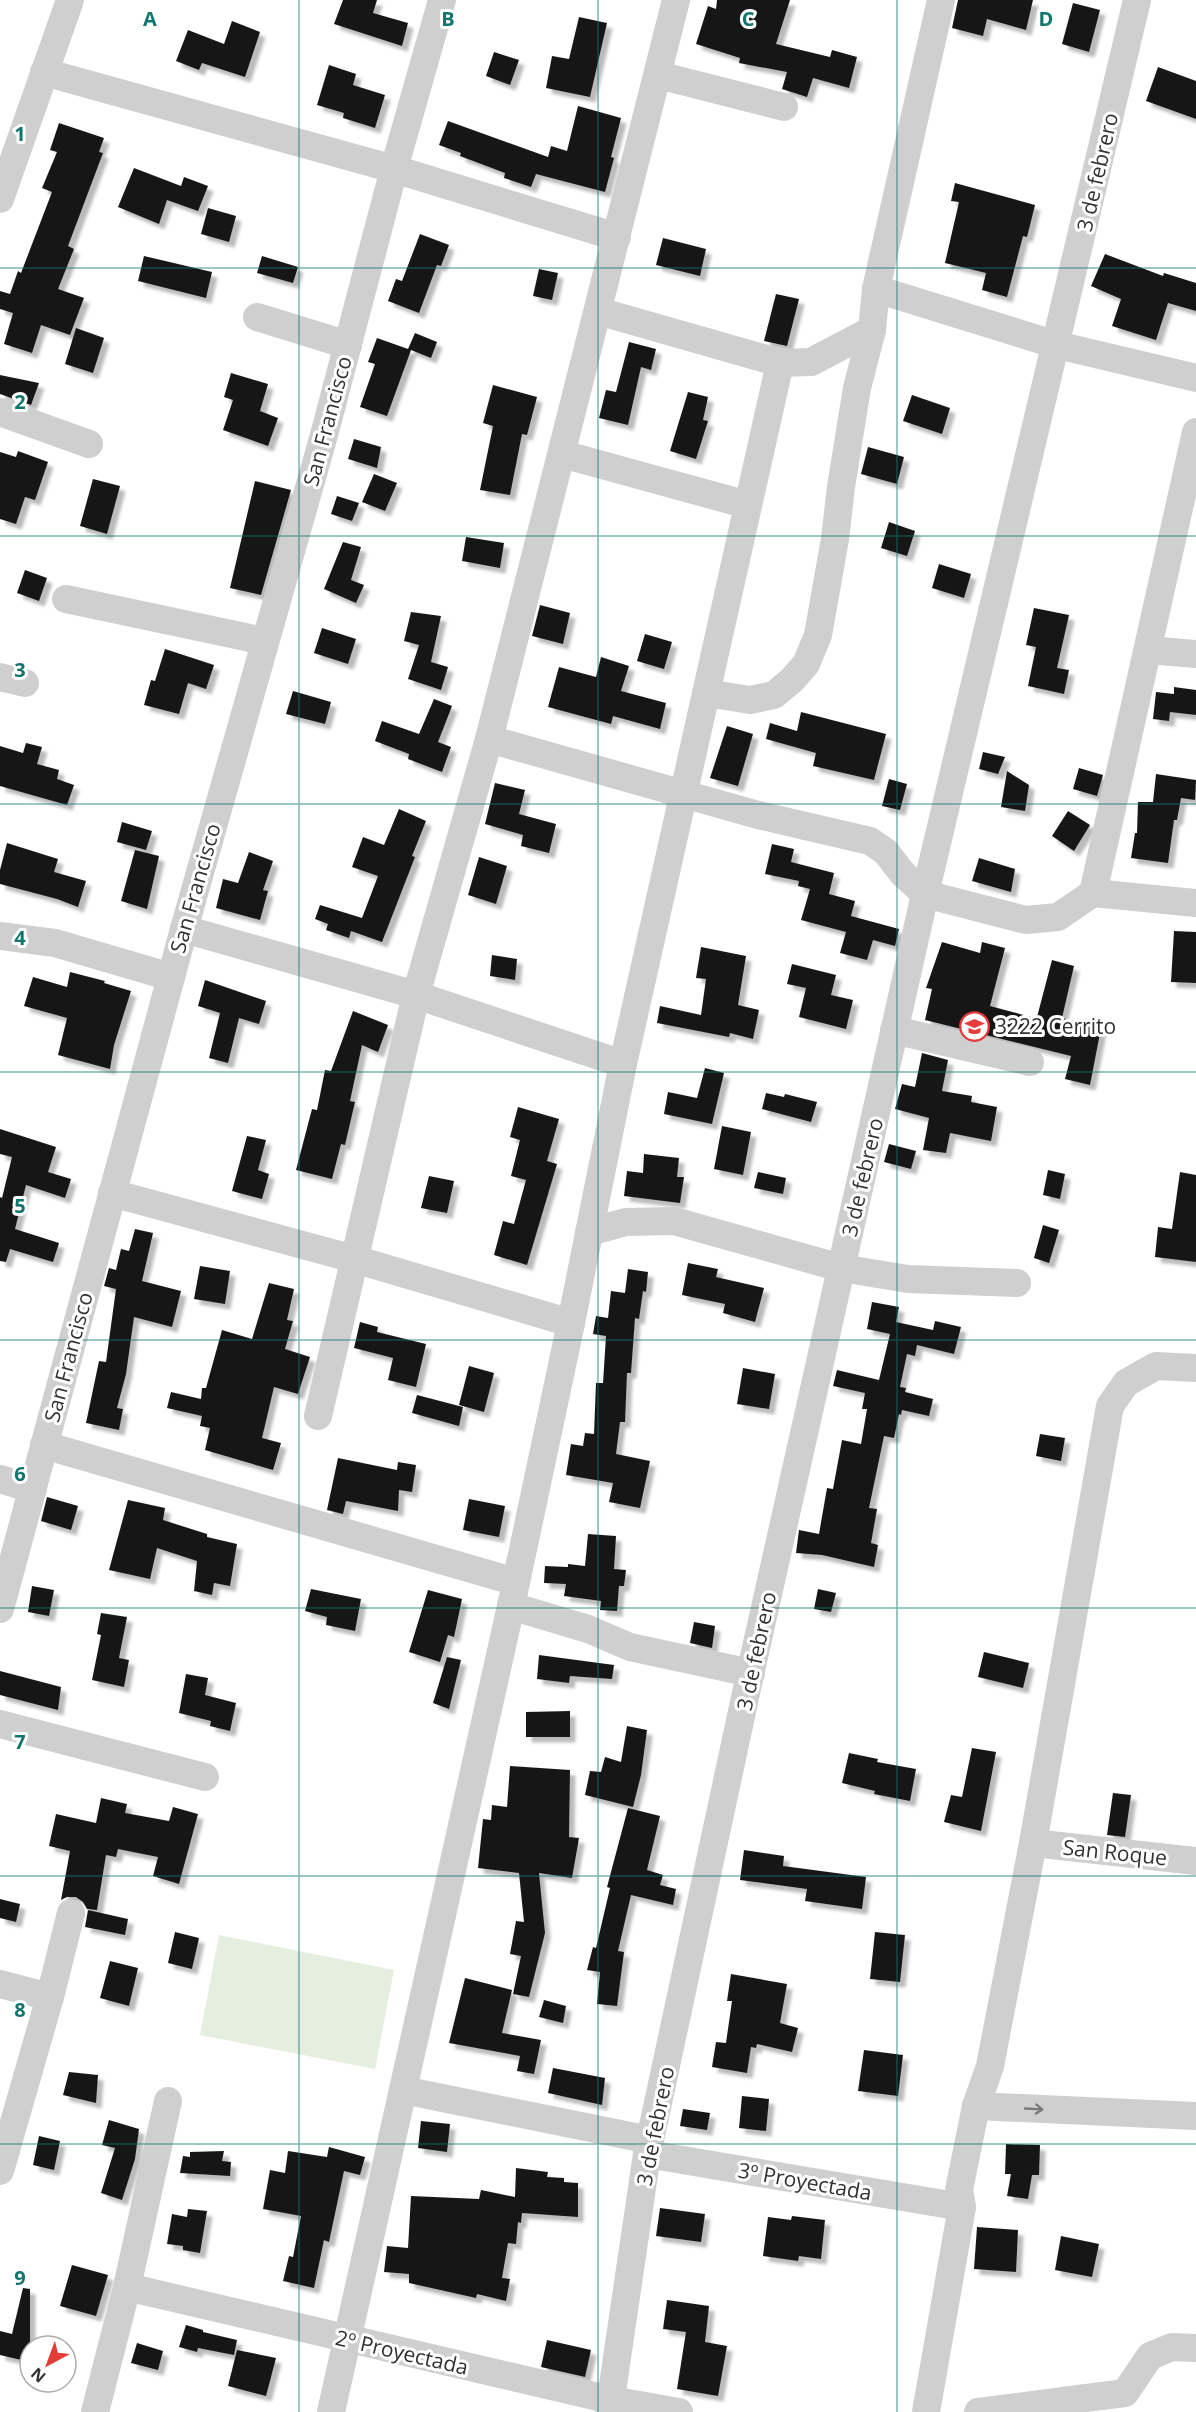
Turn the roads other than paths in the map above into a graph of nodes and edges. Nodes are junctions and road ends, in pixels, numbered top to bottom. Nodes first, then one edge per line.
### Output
1 (70, 0) edge
2 (442, 0) edge
3 (675, 0) edge
4 (941, 0) edge
5 (1137, 0) edge
6 (44, 72) junction
7 (658, 75) junction
8 (784, 106) dead end
9 (8, 152) edge
10 (394, 169) junction
11 (0, 199) edge
12 (617, 237) junction
13 (876, 289) junction
14 (598, 311) junction
15 (257, 317) dead end
16 (872, 330) junction
17 (348, 345) junction
18 (1057, 345) junction
19 (780, 363) junction
20 (1196, 378) edge
21 (0, 412) edge
22 (1196, 432) edge
23 (89, 444) dead end
24 (562, 454) junction
25 (748, 505) junction
26 (66, 599) dead end
27 (264, 641) junction
28 (1148, 650) junction
29 (1196, 654) edge
30 (706, 693) junction
31 (489, 739) junction
32 (683, 794) junction
33 (1093, 893) junction
34 (925, 894) junction
35 (1196, 903) edge
36 (184, 929) junction
37 (0, 936) edge
38 (171, 978) junction
39 (416, 995) junction
40 (894, 1030) junction
41 (1030, 1062) dead end
42 (622, 1064) junction
43 (112, 1192) junction
44 (589, 1232) junction
45 (354, 1259) junction
46 (841, 1268) junction
47 (1017, 1283) dead end
48 (571, 1323) junction
49 (1196, 1368) edge
50 (318, 1416) dead end
51 (44, 1445) junction
52 (0, 1479) edge
53 (33, 1489) junction
54 (513, 1594) junction
55 (0, 1609) edge
56 (751, 1673) junction
57 (0, 1724) edge
58 (206, 1777) dead end
59 (1033, 1844) junction
60 (1196, 1861) edge
61 (71, 1913) dead end
62 (0, 1984) edge
63 (50, 1997) junction
64 (402, 2090) junction
65 (987, 2091) junction
66 (1196, 2100) edge
67 (168, 2101) dead end
68 (1196, 2116) edge
69 (649, 2147) junction
70 (0, 2171) edge
71 (962, 2207) junction
72 (127, 2287) junction
73 (347, 2339) junction
74 (1196, 2348) edge
75 (1128, 2402) edge
76 (610, 2406) edge
77 (95, 2412) edge
78 (331, 2412) edge
79 (679, 2412) edge
80 (926, 2412) edge
81 (978, 2412) edge

1 - 6 street
2 - 10 street, San Francisco
3 - 7 street
4 - 13 street
5 - 18 street, 3 de febrero
6 - 9 street
6 - 10 street
7 - 8 street
7 - 12 street
9 - 11 street
10 - 12 street
10 - 17 street, San Francisco
12 - 14 street
13 - 16 street
13 - 18 street
14 - 19 street
14 - 24 street
15 - 17 street
16 - 19 street
16 - 30 street
17 - 27 street, San Francisco
18 - 20 street
18 - 34 street, 3 de febrero
19 - 25 street
21 - 23 street
22 - 28 street
24 - 25 street
24 - 31 street
25 - 30 street
26 - 27 street
27 - 36 street, San Francisco
28 - 29 street
28 - 33 street
30 - 32 street
31 - 32 street
31 - 39 street
32 - 34 street
32 - 42 street
33 - 34 street
33 - 35 street
34 - 40 street, 3 de febrero
36 - 38 street, San Francisco
36 - 39 street
37 - 38 street
38 - 43 street, San Francisco
39 - 42 street
39 - 45 street
40 - 41 street
40 - 46 street, 3 de febrero
42 - 44 street
43 - 45 street
43 - 51 street, San Francisco
44 - 46 street
44 - 48 street
45 - 48 street
45 - 50 street
46 - 47 street
46 - 56 street, 3 de febrero
48 - 54 street
49 - 59 street
51 - 53 street, San Francisco
51 - 54 street
52 - 53 street
53 - 55 street, San Francisco
54 - 56 street
54 - 64 street
56 - 69 street, 3 de febrero
57 - 58 street
59 - 60 street, San Roque
59 - 65 street
61 - 63 street
62 - 63 street
63 - 70 street
64 - 69 street, 3º Proyectada
64 - 73 street
65 - 66 street
65 -> 68 street
65 - 71 street
67 - 72 street
69 - 71 street, 3º Proyectada
69 - 76 street, 3 de febrero
71 - 80 street
72 - 73 street, 2º Proyectada
72 - 77 street
73 - 76 street, 2º Proyectada
73 - 78 street
74 - 75 street
75 - 81 street
76 - 79 street, 2º Proyectada

